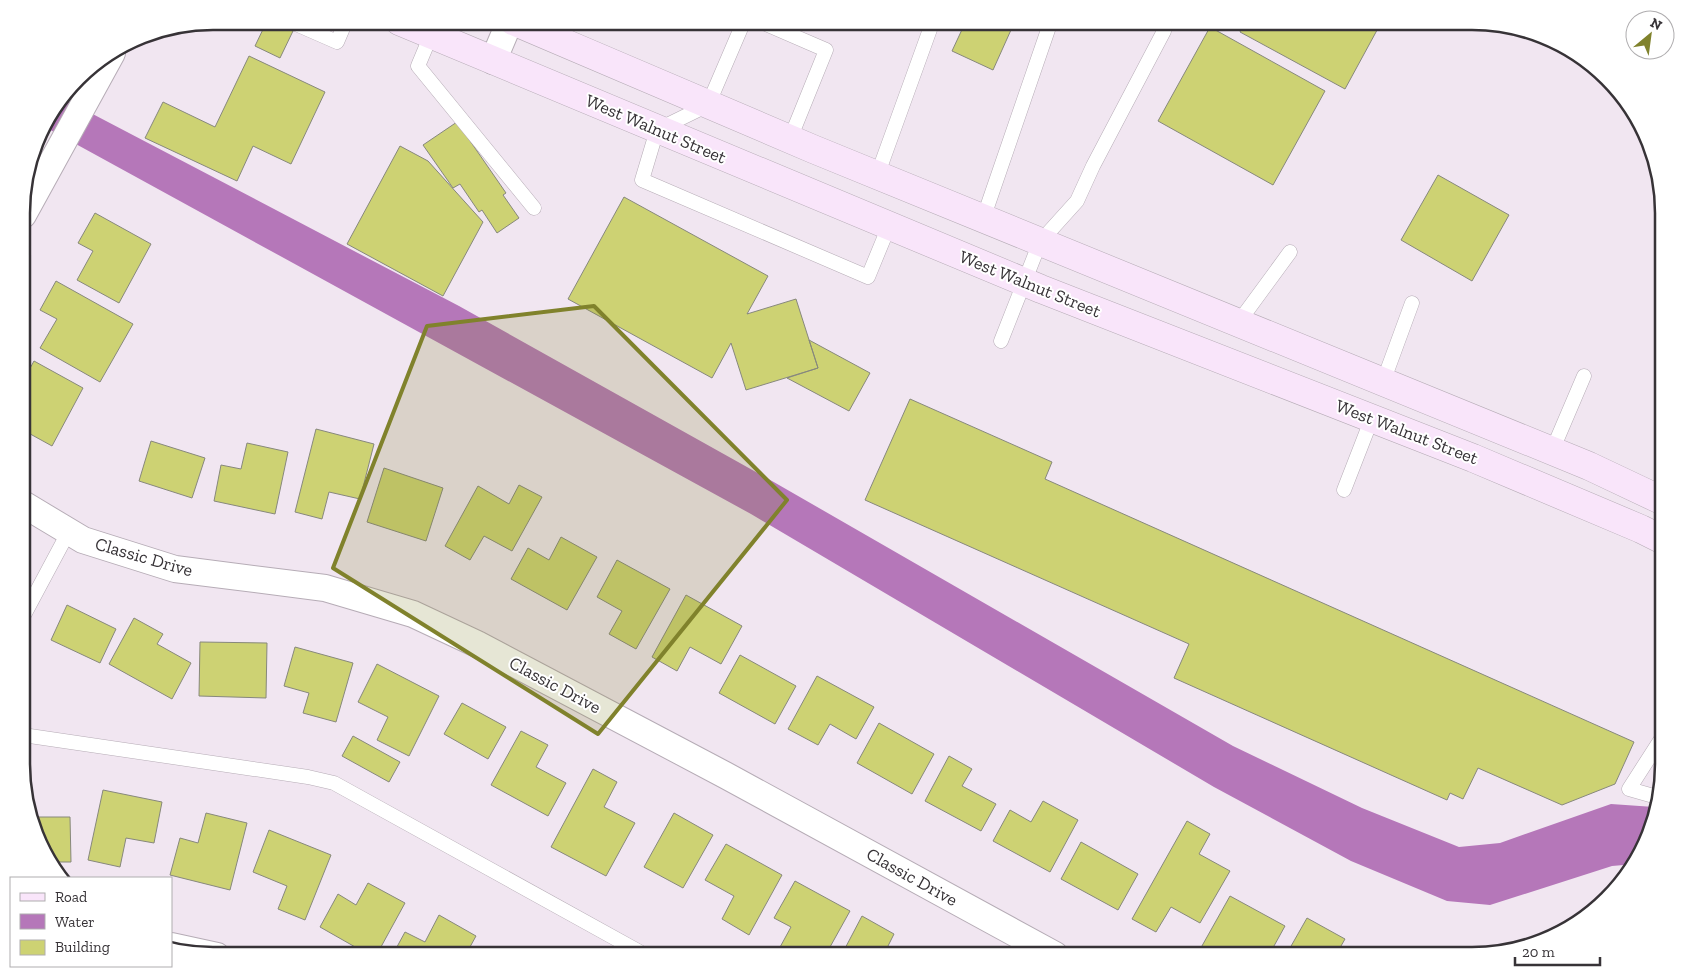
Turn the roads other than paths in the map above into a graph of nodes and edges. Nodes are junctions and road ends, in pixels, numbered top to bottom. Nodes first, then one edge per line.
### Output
1 (310, 30) edge
2 (342, 30) edge
3 (420, 30) edge
4 (507, 30) edge
5 (532, 30) edge
6 (740, 30) edge
7 (780, 30) edge
8 (930, 30) edge
9 (1048, 30) edge
10 (1164, 30) edge
11 (431, 35) junction
12 (493, 61) junction
13 (100, 70) edge
14 (83, 93) edge
15 (708, 105) junction
16 (657, 130) junction
17 (790, 139) junction
18 (877, 176) junction
19 (30, 202) edge
20 (534, 208) dead end
21 (983, 219) junction
22 (889, 226) junction
23 (1040, 242) junction
24 (1290, 252) dead end
25 (1024, 282) junction
26 (1412, 303) dead end
27 (1238, 323) junction
28 (1001, 341) dead end
29 (1208, 354) junction
30 (1584, 376) dead end
31 (1383, 382) junction
32 (1372, 418) junction
33 (1546, 448) junction
34 (1344, 490) dead end
35 (1655, 497) edge
36 (30, 508) edge
37 (69, 531) junction
38 (1655, 536) edge
39 (30, 604) edge
40 (30, 736) edge
41 (1655, 748) edge
42 (1652, 795) edge
43 (631, 947) edge
44 (1039, 947) edge

1 - 2 lane
3 - 11 main road, West Walnut Street
4 - 12 street
5 - 15 main road, West Walnut Street
6 - 15 lane
7 - 17 lane
8 - 18 lane
9 - 21 lane
10 - 23 lane
11 - 12 main road, West Walnut Street
11 - 20 lane
12 - 16 main road, West Walnut Street
13 - 14 street
14 - 19 street
15 - 16 lane
15 - 17 main road, West Walnut Street
16 - 22 main road, West Walnut Street
16 - 22 lane
17 - 18 main road, West Walnut Street
18 - 21 main road, West Walnut Street
21 - 23 main road, West Walnut Street
22 - 25 main road, West Walnut Street
23 - 25 lane
23 - 27 main road, West Walnut Street
24 - 27 lane
25 - 28 lane
25 - 29 main road, West Walnut Street
26 - 31 lane
27 - 31 main road, West Walnut Street
29 - 31 main road
29 - 32 main road, West Walnut Street
30 - 33 lane
31 - 33 main road, West Walnut Street
32 - 33 main road
32 - 34 lane
32 - 38 main road, West Walnut Street
33 - 35 main road, West Walnut Street
36 - 37 street, Classic Drive
37 - 39 lane
37 - 44 street, Classic Drive
40 - 43 lane
41 - 42 lane

